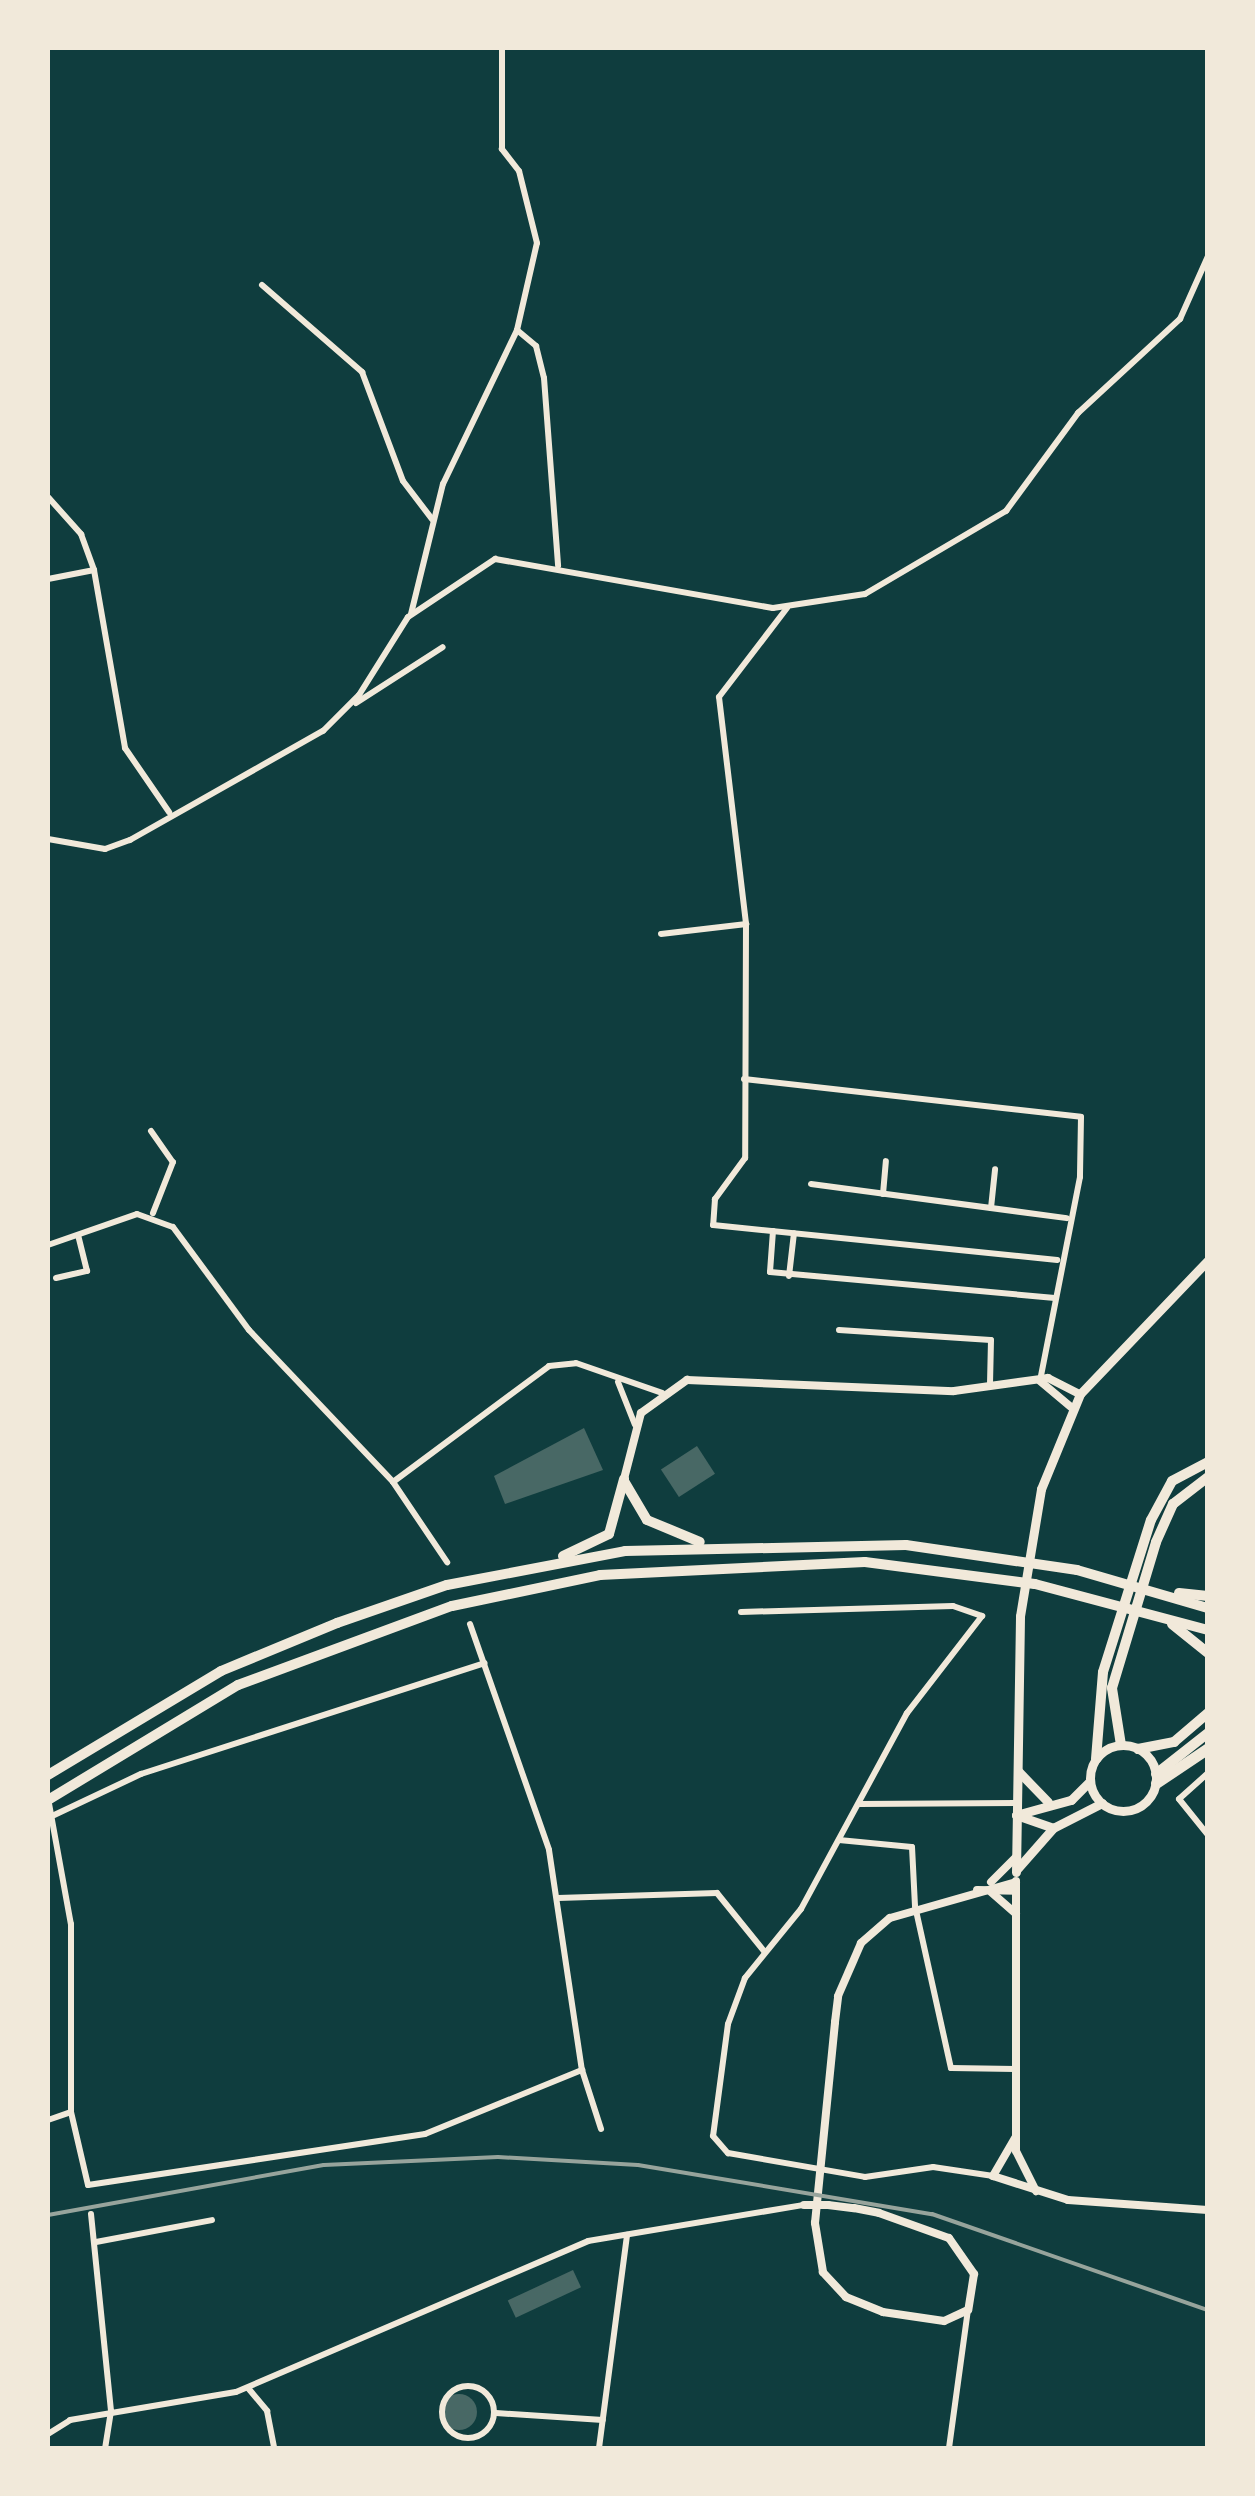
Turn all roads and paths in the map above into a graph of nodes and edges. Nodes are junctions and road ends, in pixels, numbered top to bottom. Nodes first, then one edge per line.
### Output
1 (502, 48) edge
2 (1208, 256) edge
3 (262, 286) dead end
4 (517, 330) junction
5 (48, 497) edge
6 (432, 520) junction
7 (558, 565) junction
8 (94, 570) junction
9 (48, 579) edge
10 (787, 607) junction
11 (409, 616) junction
12 (443, 647) dead end
13 (349, 708) junction
14 (169, 812) junction
15 (48, 839) edge
16 (746, 924) junction
17 (661, 934) dead end
18 (744, 1078) junction
19 (151, 1131) dead end
20 (886, 1161) dead end
21 (995, 1169) dead end
22 (811, 1184) dead end
23 (883, 1194) junction
24 (991, 1208) junction
25 (153, 1214) junction
26 (1067, 1218) junction
27 (773, 1232) junction
28 (794, 1234) junction
29 (78, 1236) junction
30 (48, 1244) edge
31 (1057, 1260) junction
32 (1208, 1260) edge
33 (789, 1276) junction
34 (56, 1278) dead end
35 (1055, 1298) junction
36 (839, 1330) dead end
37 (1040, 1380) junction
38 (617, 1381) junction
39 (990, 1384) junction
40 (639, 1387) junction
41 (662, 1393) junction
42 (1080, 1394) junction
43 (626, 1403) junction
44 (1071, 1407) junction
45 (634, 1425) junction
46 (1208, 1462) edge
47 (1208, 1477) edge
48 (624, 1479) junction
49 (393, 1482) junction
50 (1150, 1540) junction
51 (706, 1544) junction
52 (448, 1562) dead end
53 (547, 1563) junction
54 (1156, 1590) junction
55 (1208, 1596) edge
56 (1208, 1608) edge
57 (740, 1612) dead end
58 (1149, 1612) junction
59 (470, 1624) dead end
60 (1208, 1630) edge
61 (1115, 1651) junction
62 (1208, 1653) edge
63 (485, 1663) junction
64 (1208, 1713) edge
65 (1208, 1733) edge
66 (1121, 1745) junction
67 (1208, 1748) edge
68 (1138, 1749) junction
69 (1096, 1759) junction
70 (1016, 1768) junction
71 (1208, 1773) edge
72 (48, 1774) edge
73 (1156, 1779) junction
74 (1090, 1782) junction
75 (48, 1799) edge
76 (1048, 1802) junction
77 (1102, 1803) junction
78 (859, 1804) junction
79 (1016, 1804) junction
80 (1016, 1815) junction
81 (50, 1817) edge
82 (1053, 1828) junction
83 (1208, 1835) edge
84 (839, 1840) junction
85 (1016, 1857) junction
86 (1016, 1881) junction
87 (990, 1888) junction
88 (558, 1898) junction
89 (910, 1908) junction
90 (1016, 1914) junction
91 (764, 1952) junction
92 (1015, 2069) junction
93 (582, 2070) junction
94 (71, 2112) junction
95 (48, 2120) edge
96 (601, 2128) dead end
97 (1015, 2138) junction
98 (1016, 2151) junction
99 (997, 2177) junction
100 (1036, 2190) junction
101 (804, 2205) joint
102 (1208, 2210) edge
103 (90, 2214) dead end
104 (212, 2220) dead end
105 (628, 2235) junction
106 (96, 2242) junction
107 (968, 2310) junction
108 (248, 2388) junction
109 (111, 2411) junction
110 (496, 2413) junction
111 (603, 2420) junction
112 (48, 2434) edge
113 (105, 2448) edge
114 (274, 2448) edge
115 (600, 2448) edge
116 (949, 2448) edge

1 - 4 street
2 - 10 street
3 - 6 street
4 - 6 street
4 - 7 street
5 - 8 street
6 - 11 street
7 - 10 street
7 - 11 street
8 - 9 street
8 - 14 street
10 - 16 street
11 - 13 street
12 - 13 street
13 - 14 street
14 - 15 street
16 - 17 street
16 - 18 street
18 - 26 street
18 - 27 street
19 - 25 street
20 - 23 street
21 - 24 street
22 - 23 street
23 - 24 street
24 - 26 street
25 - 29 street
25 - 49 street
26 - 31 street
27 - 28 street
27 - 33 street
28 - 31 street
28 - 33 street
29 - 30 street
29 - 34 street
31 - 35 street
32 - 42 main road
33 - 35 street
35 - 37 street
36 - 39 street
37 - 39 street
37 - 42 street
37 - 44 street
38 - 40 street
38 - 43 street
38 - 49 street
39 - 41 street
40 - 41 street
40 - 43 street
41 - 45 street
42 - 44 main road
43 - 45 street
44 - 70 main road
45 - 48 street
46 - 50 highway
47 - 50 highway
48 - 51 highway
48 - 53 highway
49 - 52 street
50 - 61 highway
51 - 53 highway
51 - 54 highway
53 - 72 highway
54 - 55 highway
54 - 56 highway
57 - 78 street
58 - 60 highway
58 - 62 highway
58 - 75 highway
59 - 63 street
61 - 66 highway
61 - 69 highway
63 - 81 street
63 - 88 street
64 - 68 highway
65 - 73 highway
66 - 68 main road
66 - 69 main road
67 - 73 highway
68 - 73 main road
69 - 74 main road
70 - 76 main road
70 - 79 main road
71 - 83 street
73 - 77 main road
74 - 76 main road
74 - 77 main road
75 - 81 street
76 - 80 main road
77 - 82 main road
78 - 79 street
78 - 84 street
79 - 80 main road
80 - 82 main road
80 - 85 main road
81 - 94 street
82 - 86 main road
84 - 89 street
84 - 91 street
85 - 86 main road
85 - 87 street
86 - 87 street
86 - 90 street
87 - 89 street
87 - 90 street
88 - 91 street
88 - 93 street
89 - 92 street
89 - 107 street
90 - 92 street
91 - 99 street
92 - 97 street
93 - 94 street
93 - 96 street
94 - 95 street
97 - 98 street
97 - 99 street
98 - 99 street
98 - 100 street
99 - 100 street
100 - 102 street
101 - 105 street
101 - 107 street
103 - 106 street
104 - 106 street
105 - 108 street
105 - 111 street
106 - 109 street
107 - 116 street
108 - 109 street
108 - 114 street
109 - 112 street
109 - 113 street
110 - 110 street
110 - 111 street
111 - 115 street

